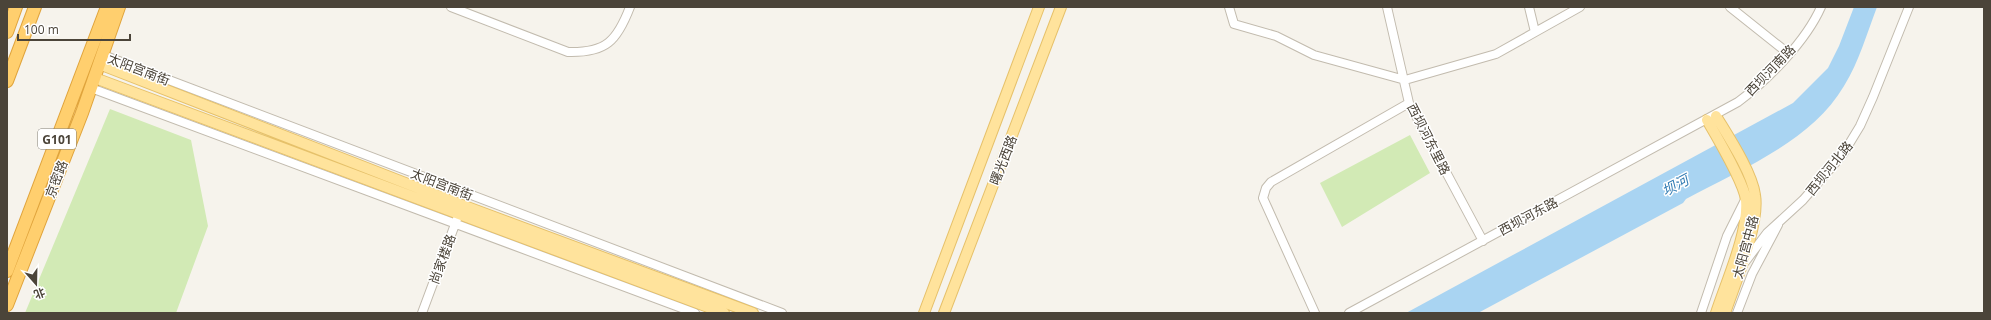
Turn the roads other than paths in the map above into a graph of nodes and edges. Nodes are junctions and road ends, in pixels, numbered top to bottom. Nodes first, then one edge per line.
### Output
1 (16, 7) edge
2 (35, 7) edge
3 (107, 7) edge
4 (119, 7) edge
5 (451, 7) edge
6 (630, 7) edge
7 (1039, 7) edge
8 (1060, 7) edge
9 (1229, 7) edge
10 (1387, 7) edge
11 (1529, 7) edge
12 (1580, 7) edge
13 (1730, 7) edge
14 (1821, 7) edge
15 (1909, 7) edge
16 (7, 32) edge
17 (1534, 32) junction
18 (1789, 54) junction
19 (101, 60) junction
20 (1405, 80) junction
21 (7, 81) edge
22 (93, 83) junction
23 (1409, 103) junction
24 (1714, 122) junction
25 (1746, 199) junction
26 (459, 214) junction
27 (1782, 217) junction
28 (1483, 241) junction
29 (1740, 267) junction
30 (7, 271) edge
31 (7, 305) edge
32 (422, 313) edge
33 (695, 313) edge
34 (724, 313) edge
35 (753, 313) edge
36 (782, 313) edge
37 (924, 313) edge
38 (944, 313) edge
39 (1315, 313) edge
40 (1349, 313) edge
41 (1701, 313) edge
42 (1716, 313) edge
43 (1725, 313) edge
44 (1737, 313) edge

1 - 16 highway
2 - 21 highway
3 - 30 highway, 京密路 / G101
4 - 19 highway, 京密路 / G101
5 - 6 street
7 - 37 main road, 曙光西路
8 - 38 main road, 曙光西路
9 - 20 street
10 - 20 street, 西坝河东里路
11 - 17 street
12 - 17 street
13 - 18 street
14 - 18 street, 西坝河南路
15 - 27 street, 西坝河北路
17 - 20 street
18 - 24 street, 西坝河南路
19 - 22 highway, 京密路 / G101
19 - 26 main road, 太阳宫南街
19 - 36 street, 太阳宫南街
20 - 23 street, 西坝河东里路
22 - 26 main road, 太阳宫南街
22 - 31 highway, 京密路 / G101
23 - 28 street, 西坝河东里路
23 - 39 street
24 - 25 main road, 太阳宫中路
24 - 28 street, 西坝河东路
24 - 29 main road, 太阳宫中路
25 - 41 street, 太阳宫中路
25 - 42 main road, 太阳宫中路
26 - 32 street, 尚家楼路
26 - 33 street, 太阳宫南街
26 - 34 main road, 太阳宫南街
26 - 35 main road, 太阳宫南街
27 - 29 street, 西坝河北路
27 - 44 street, 太阳宫中路
28 - 40 street, 西坝河东路
29 - 43 main road, 太阳宫中路

